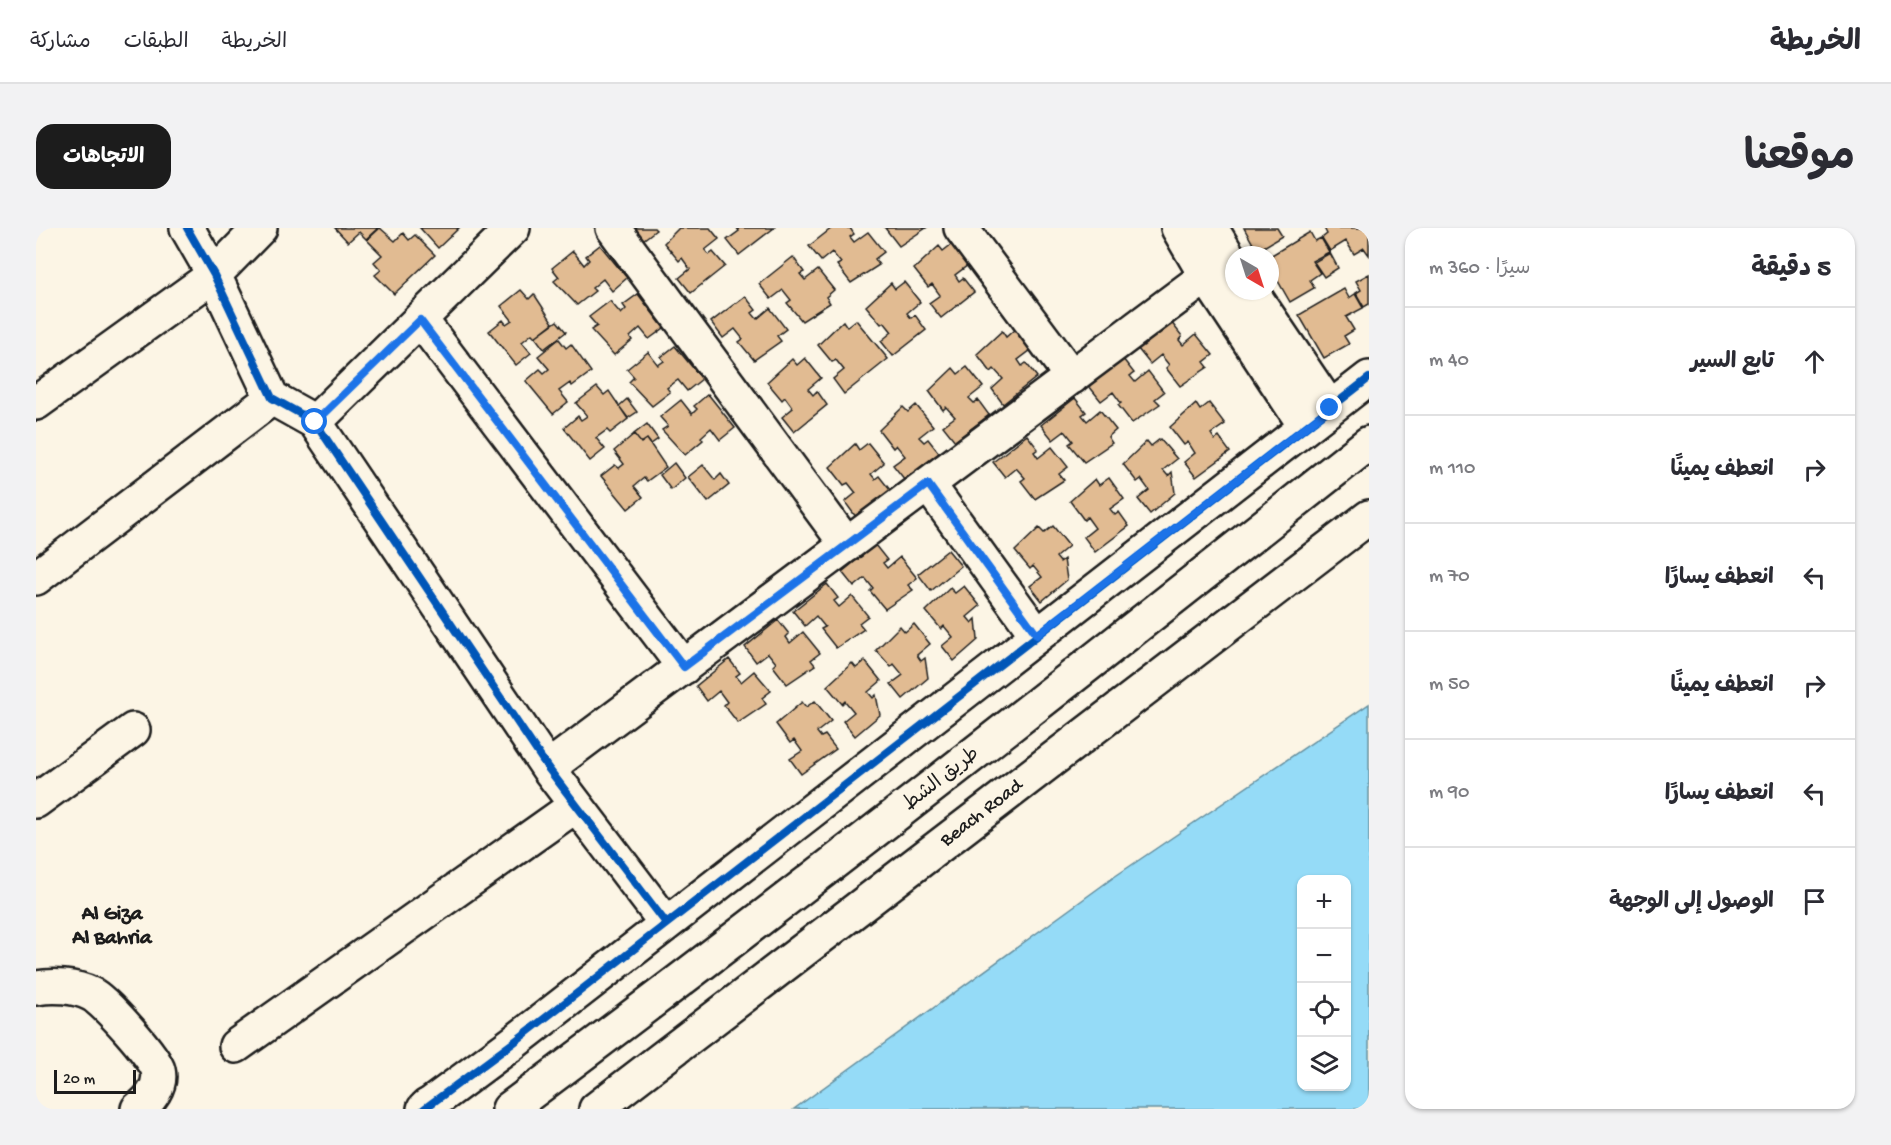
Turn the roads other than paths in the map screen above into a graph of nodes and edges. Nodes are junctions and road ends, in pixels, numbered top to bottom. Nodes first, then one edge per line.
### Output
1 (187, 228) edge
2 (260, 228) edge
3 (513, 228) edge
4 (613, 228) edge
5 (961, 228) edge
6 (1178, 228) edge
7 (1211, 228) edge
8 (1223, 267) edge
9 (214, 275) junction
10 (1256, 300) edge
11 (420, 320) junction
12 (1072, 377) junction
13 (1369, 378) edge
14 (272, 398) junction
15 (36, 403) edge
16 (1318, 417) junction
17 (315, 422) junction
18 (1369, 443) edge
19 (928, 484) junction
20 (1369, 517) edge
21 (847, 544) junction
22 (36, 578) edge
23 (1037, 635) junction
24 (684, 667) junction
25 (133, 730) dead end
26 (548, 768) junction
27 (36, 801) edge
28 (575, 806) junction
29 (666, 923) junction
30 (36, 988) edge
31 (236, 1046) dead end
32 (426, 1108) edge
33 (138, 1109) edge
34 (510, 1109) edge
35 (596, 1109) edge

1 - 9 street
2 - 9 street
3 - 11 street
4 - 21 street
5 - 12 street
6 - 8 street
7 - 8 street
8 - 12 street
8 - 16 street
9 - 14 street
9 - 15 street
10 - 16 street
11 - 17 street
11 - 24 street
12 - 19 street
13 - 16 street
14 - 17 street
14 - 22 street
16 - 23 street
17 - 26 street
18 - 34 street, طريق الشط
19 - 21 street
19 - 23 street
20 - 35 street, Beach Road
21 - 24 street
23 - 29 street
24 - 26 street
25 - 27 street
26 - 28 street
28 - 29 street
28 - 31 street
29 - 32 street
30 - 33 street

